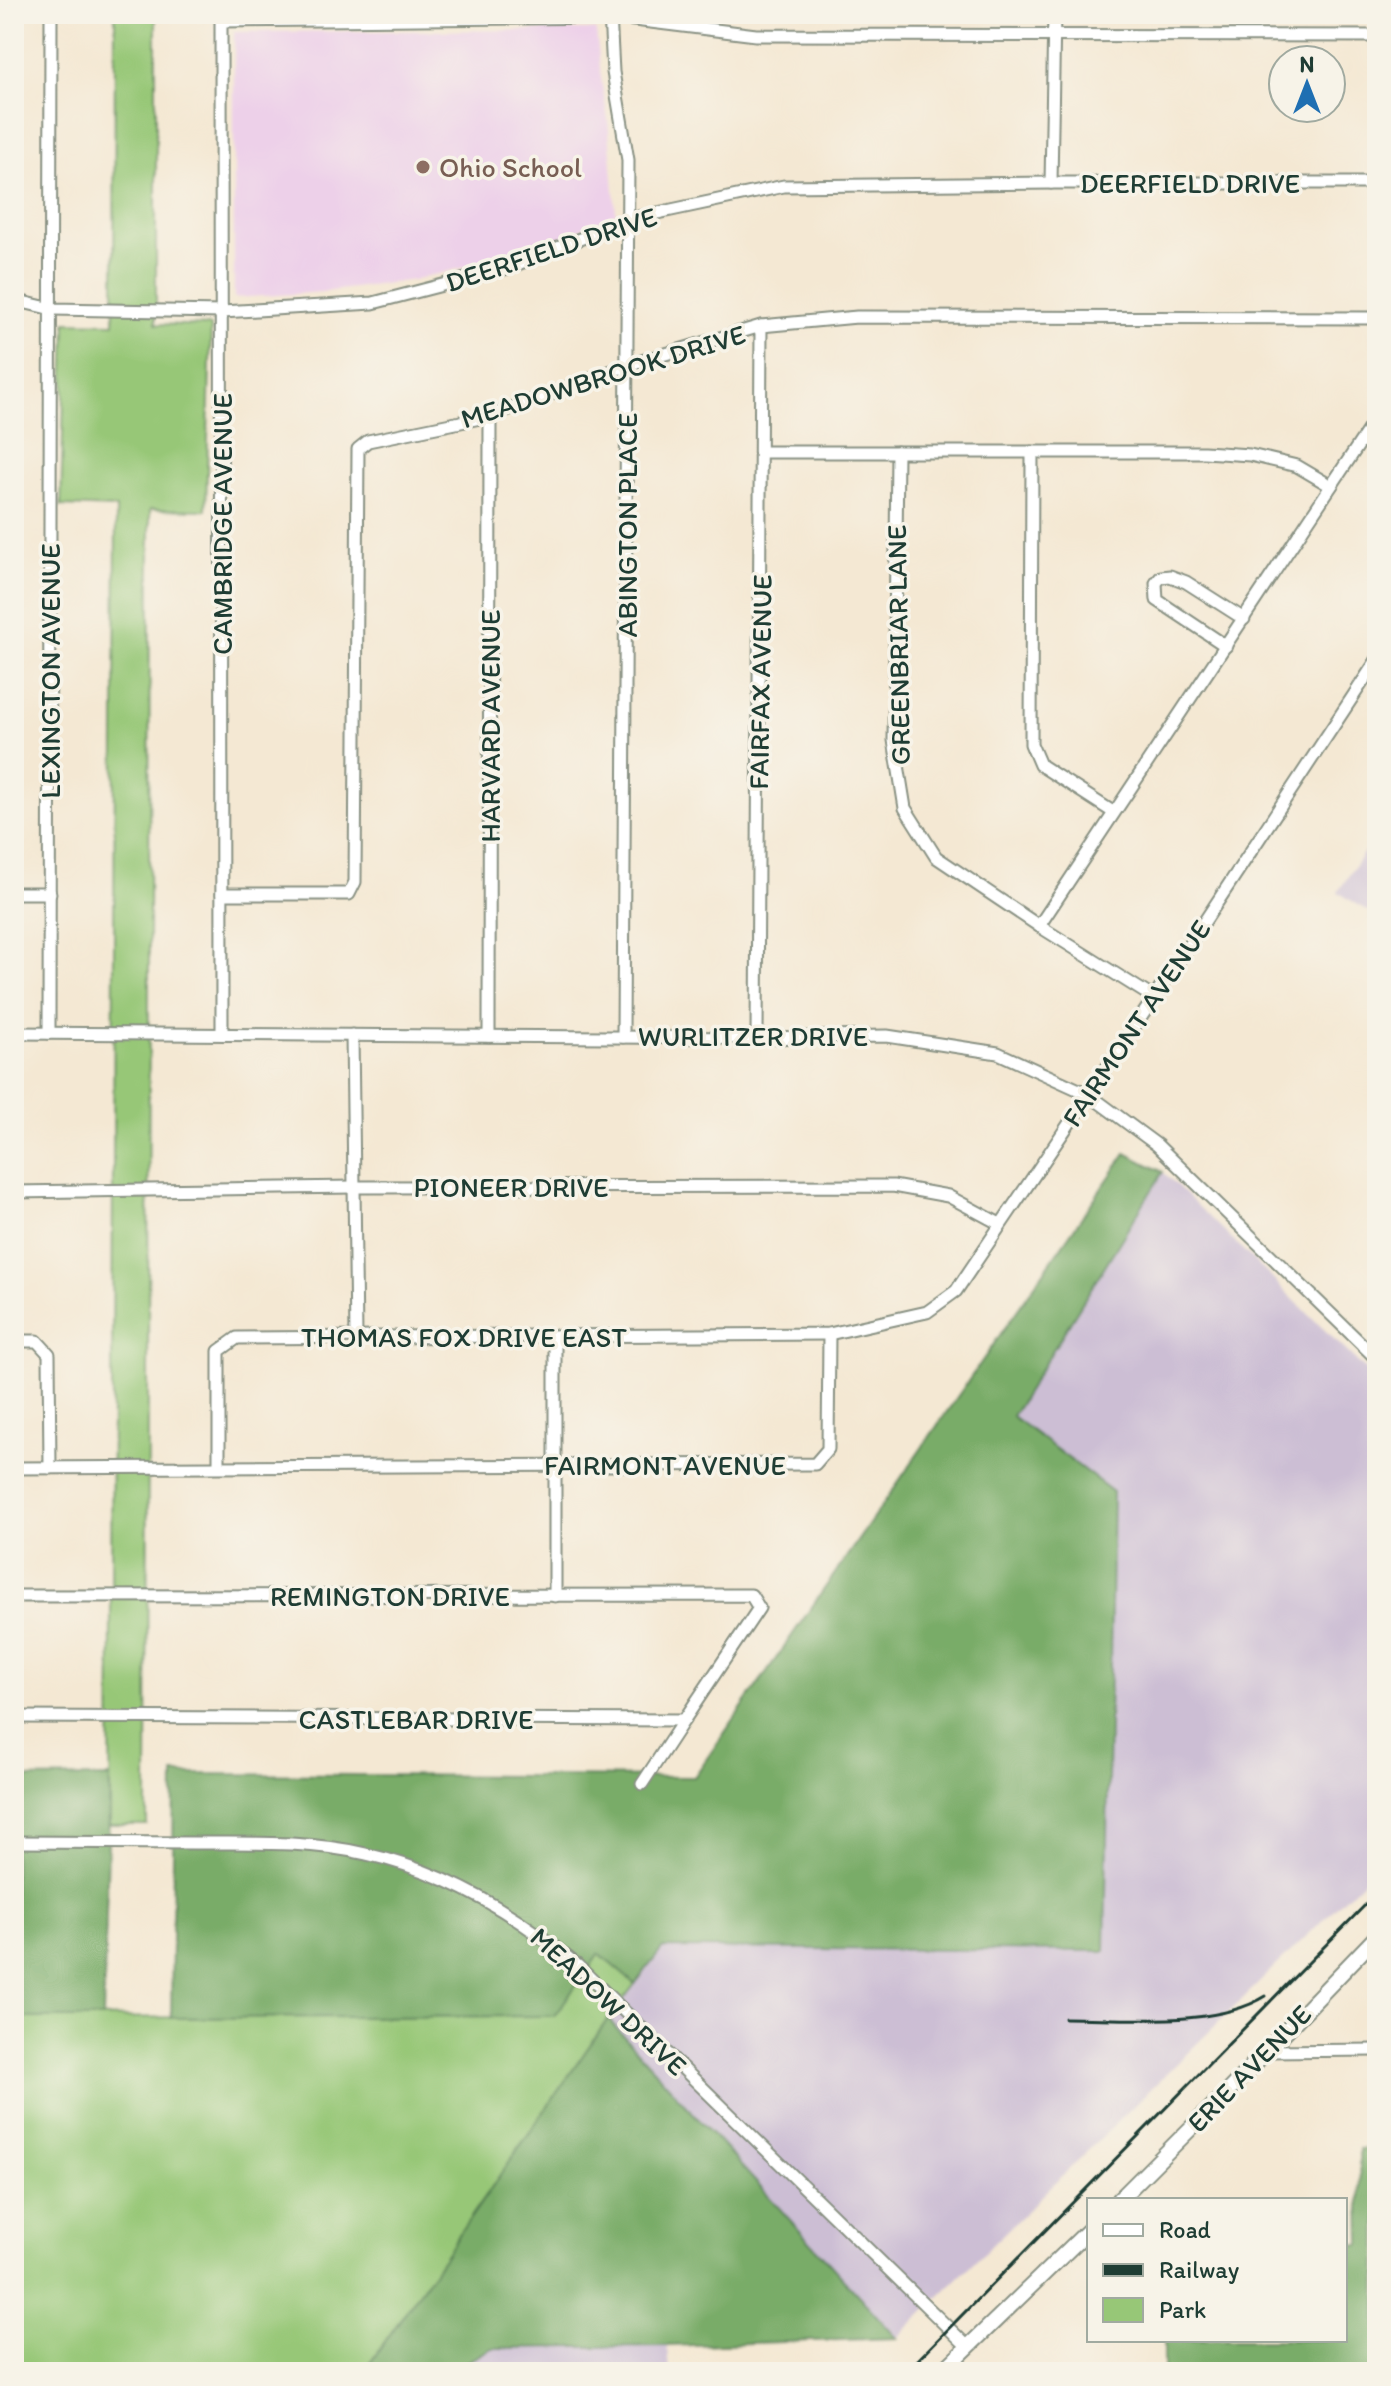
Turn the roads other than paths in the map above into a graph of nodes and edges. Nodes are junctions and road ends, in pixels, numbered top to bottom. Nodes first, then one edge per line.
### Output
1 (51, 14) edge
2 (1054, 14) edge
3 (610, 16) edge
4 (221, 17) edge
5 (1054, 34) junction
6 (1377, 36) edge
7 (1051, 183) junction
8 (1377, 183) edge
9 (629, 219) junction
10 (14, 300) edge
11 (52, 309) junction
12 (222, 312) junction
13 (1377, 318) edge
14 (761, 326) junction
15 (628, 365) junction
16 (490, 416) junction
17 (1377, 417) edge
18 (762, 452) junction
19 (897, 452) junction
20 (1032, 452) junction
21 (1331, 486) junction
22 (1244, 619) junction
23 (1226, 646) junction
24 (1377, 660) edge
25 (1113, 812) junction
26 (14, 893) edge
27 (50, 893) junction
28 (222, 894) junction
29 (1039, 926) junction
30 (1154, 998) junction
31 (14, 1033) edge
32 (49, 1033) junction
33 (222, 1034) junction
34 (352, 1035) junction
35 (489, 1036) junction
36 (623, 1037) junction
37 (757, 1038) junction
38 (1088, 1094) junction
39 (354, 1187) junction
40 (14, 1192) edge
41 (1000, 1224) junction
42 (829, 1334) junction
43 (356, 1337) junction
44 (555, 1337) junction
45 (14, 1341) edge
46 (1377, 1359) edge
47 (554, 1465) junction
48 (219, 1466) junction
49 (14, 1468) edge
50 (50, 1468) junction
51 (14, 1596) edge
52 (555, 1596) junction
53 (14, 1717) edge
54 (684, 1720) junction
55 (642, 1784) dead end
56 (14, 1842) edge
57 (1377, 1936) edge
58 (1377, 2050) edge
59 (1267, 2051) junction
60 (1121, 2198) edge
61 (1087, 2232) edge
62 (968, 2347) junction
63 (942, 2372) edge

1 - 11 street, LEXINGTON AVENUE
2 - 5 street
3 - 4 street
3 - 5 street
3 - 9 street, ABINGTON PLACE
4 - 12 street, CAMBRIDGE AVENUE
5 - 6 street
5 - 7 street
7 - 8 street, DEERFIELD DRIVE
7 - 9 street, DEERFIELD DRIVE
9 - 12 street, DEERFIELD DRIVE
9 - 15 street, ABINGTON PLACE
10 - 11 street, DEERFIELD DRIVE
11 - 12 street, DEERFIELD DRIVE
11 - 27 street, LEXINGTON AVENUE
12 - 28 street, CAMBRIDGE AVENUE
13 - 14 street, MEADOWBROOK DRIVE
14 - 15 street, MEADOWBROOK DRIVE
14 - 18 street, FAIRFAX AVENUE
15 - 16 street, MEADOWBROOK DRIVE
15 - 36 street, ABINGTON PLACE
16 - 28 street, MEADOWBROOK DRIVE
16 - 35 street, HARVARD AVENUE
17 - 21 street
18 - 19 street
18 - 37 street, FAIRFAX AVENUE
19 - 20 street
19 - 29 street, GREENBRIAR LANE
20 - 21 street
20 - 25 street
21 - 22 street
22 - 23 street
22 - 23 street
23 - 25 street
24 - 30 street, FAIRMONT AVENUE
25 - 29 street
26 - 27 street
27 - 32 street, LEXINGTON AVENUE
28 - 33 street, CAMBRIDGE AVENUE
29 - 30 street, GREENBRIAR LANE
30 - 38 street, FAIRMONT AVENUE
31 - 32 street, WURLITZER DRIVE
32 - 33 street, WURLITZER DRIVE
33 - 34 street, WURLITZER DRIVE
34 - 35 street, WURLITZER DRIVE
34 - 39 street
35 - 36 street, WURLITZER DRIVE
36 - 37 street, WURLITZER DRIVE
37 - 38 street, WURLITZER DRIVE
38 - 41 street, FAIRMONT AVENUE
38 - 46 street, WURLITZER DRIVE
39 - 40 street, PIONEER DRIVE
39 - 41 street, PIONEER DRIVE
39 - 43 street
41 - 42 street, FAIRMONT AVENUE
42 - 44 street, THOMAS FOX DRIVE EAST
42 - 47 street, FAIRMONT AVENUE
43 - 44 street, THOMAS FOX DRIVE EAST
43 - 48 street, THOMAS FOX DRIVE EAST
44 - 47 street
45 - 50 street
47 - 48 street, FAIRMONT AVENUE
47 - 52 street
48 - 50 street, FAIRMONT AVENUE
49 - 50 street, FAIRMONT AVENUE
51 - 52 street, REMINGTON DRIVE
52 - 54 street, REMINGTON DRIVE
53 - 54 street, CASTLEBAR DRIVE
54 - 55 street
56 - 62 street, MEADOW DRIVE
57 - 59 main road, ERIE AVENUE
58 - 59 street
59 - 60 main road, ERIE AVENUE
61 - 62 main road
62 - 63 main road

